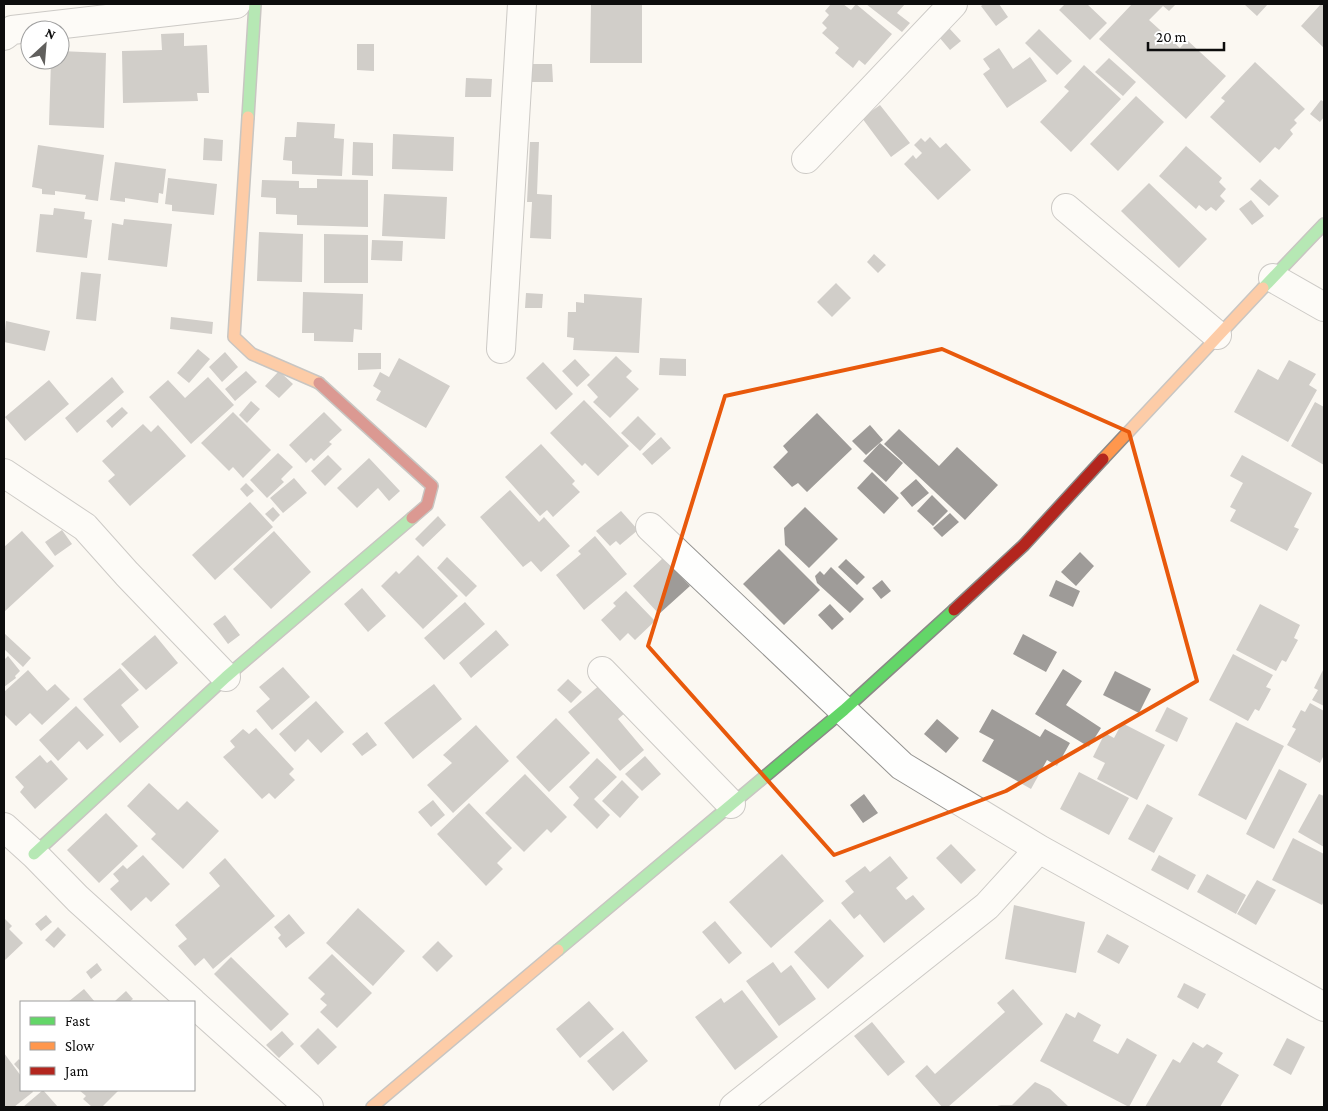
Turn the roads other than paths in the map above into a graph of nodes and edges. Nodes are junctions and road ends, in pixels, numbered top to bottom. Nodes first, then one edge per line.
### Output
1 (236, 4) edge
2 (255, 4) edge
3 (522, 4) edge
4 (953, 4) edge
5 (4, 36) edge
6 (806, 160) dead end
7 (1066, 208) dead end
8 (1324, 224) edge
9 (1273, 278) junction
10 (1324, 307) edge
11 (1217, 335) junction
12 (501, 349) dead end
13 (4, 472) edge
14 (650, 527) dead end
15 (602, 671) dead end
16 (226, 676) junction
17 (844, 710) junction
18 (731, 804) junction
19 (4, 827) edge
20 (1039, 849) junction
21 (34, 854) junction
22 (191, 1001) edge
23 (195, 1005) edge
24 (1324, 1007) edge
25 (309, 1107) edge
26 (372, 1107) edge
27 (734, 1107) edge

1 - 5 street
2 - 16 street
3 - 12 street
4 - 6 street
7 - 11 street
8 - 9 street
9 - 10 street
9 - 11 street
11 - 17 street
13 - 16 street
14 - 17 street
15 - 18 street
16 - 21 street
17 - 18 street
17 - 20 street
18 - 26 street
19 - 21 street
20 - 24 street
20 - 27 street
21 - 22 street
23 - 25 street

